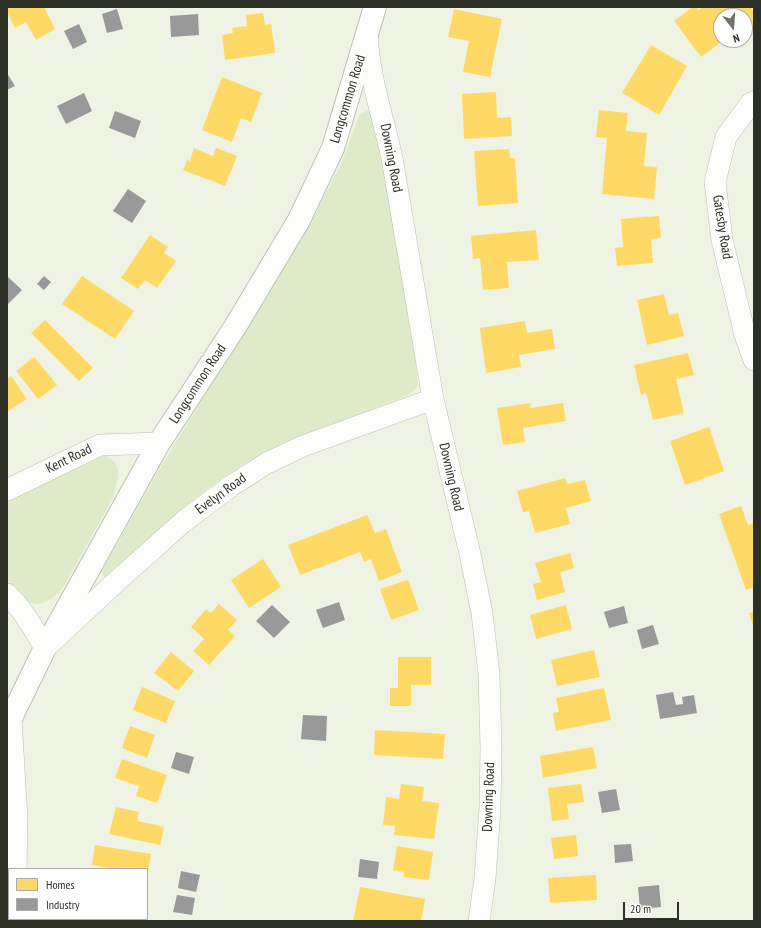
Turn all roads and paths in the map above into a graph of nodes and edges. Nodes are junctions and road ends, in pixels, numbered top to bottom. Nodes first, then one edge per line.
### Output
1 (365, 7) edge
2 (375, 7) edge
3 (367, 36) junction
4 (754, 102) edge
5 (754, 360) edge
6 (433, 399) junction
7 (159, 443) junction
8 (7, 490) edge
9 (7, 594) edge
10 (46, 648) junction
11 (9, 720) edge
12 (16, 868) edge
13 (479, 921) edge

1 - 3 street, Longcommon Road
2 - 3 street, Longcommon Road
3 - 6 street, Downing Road
3 - 7 street, Longcommon Road
4 - 5 street, Gatesby Road
6 - 10 street, Evelyn Road
6 - 13 street, Downing Road
7 - 8 street, Kent Road
7 - 10 street, Longcommon Road
9 - 10 street
10 - 11 street, Longcommon Road
11 - 12 street

